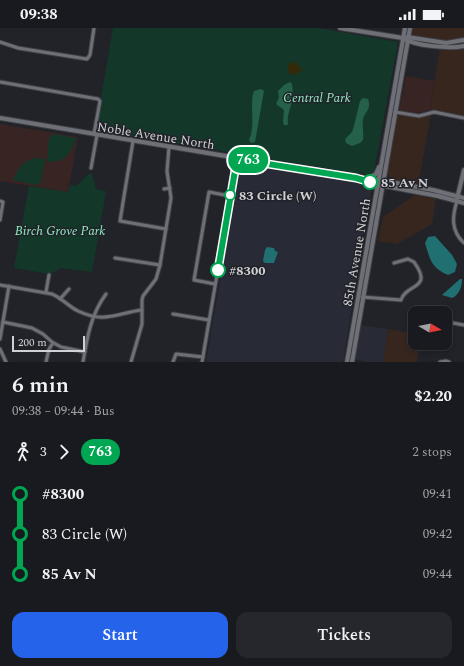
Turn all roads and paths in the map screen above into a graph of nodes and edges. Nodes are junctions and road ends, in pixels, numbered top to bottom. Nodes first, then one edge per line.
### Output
1 (94, 28) edge
2 (340, 28) edge
3 (375, 28) edge
4 (405, 28) edge
5 (410, 28) edge
6 (374, 34) junction
7 (403, 38) junction
8 (408, 39) junction
9 (464, 40) edge
10 (0, 42) edge
11 (464, 46) edge
12 (0, 82) edge
13 (395, 112) junction
14 (0, 118) edge
15 (464, 118) edge
16 (95, 135) junction
17 (386, 138) junction
18 (133, 141) junction
19 (169, 147) junction
20 (237, 159) junction
21 (386, 166) junction
22 (91, 168) dead end
23 (464, 170) edge
24 (356, 178) junction
25 (369, 178) junction
26 (381, 183) junction
27 (407, 186) junction
28 (394, 187) junction
29 (170, 188) junction
30 (164, 189) dead end
31 (230, 196) junction
32 (464, 198) edge
33 (457, 199) junction
34 (2, 202) edge
35 (464, 203) edge
36 (0, 220) edge
37 (376, 225) junction
38 (166, 229) junction
39 (464, 243) edge
40 (115, 258) dead end
41 (394, 263) dead end
42 (160, 265) junction
43 (49, 275) dead end
44 (215, 284) junction
45 (0, 285) edge
46 (9, 286) junction
47 (69, 289) dead end
48 (46, 292) junction
49 (106, 294) dead end
50 (361, 296) junction
51 (60, 299) junction
52 (142, 310) junction
53 (173, 314) dead end
54 (94, 316) junction
55 (209, 320) junction
56 (3, 322) junction
57 (452, 322) edge
58 (464, 325) edge
59 (0, 339) edge
60 (53, 343) junction
61 (0, 349) edge
62 (85, 352) junction
63 (203, 357) junction
64 (6, 362) edge
65 (46, 362) edge
66 (83, 362) edge
67 (131, 362) edge
68 (173, 362) edge
69 (202, 362) edge
70 (347, 362) edge
71 (352, 362) edge
72 (440, 362) edge
73 (449, 362) edge

1 - 10 street
2 - 6 main road
3 - 6 street
4 - 7 main road, 85th Avenue North
5 - 8 main road, 85th Avenue North
6 - 7 main road
7 - 8 main road
7 - 17 main road, 85th Avenue North
8 - 9 main road
8 - 11 main road
8 - 13 main road, 85th Avenue North
12 - 16 street
13 - 15 street
13 - 21 main road, 85th Avenue North
14 - 16 main road, Noble Avenue North
16 - 18 main road, Noble Avenue North
16 - 22 street
17 - 25 main road
17 - 26 main road, 85th Avenue North
18 - 19 main road, Noble Avenue North
18 - 38 street
19 - 20 main road, Noble Avenue North
19 - 29 street
20 - 24 main road, Noble Avenue North
20 - 31 street
21 - 26 main road, 85th Avenue North
21 - 27 main road
23 - 33 main road
24 - 25 main road, Noble Avenue North
24 - 26 main road, Noble Avenue North
25 - 26 main road, Noble Avenue North
26 - 27 main road
26 - 28 main road
26 - 37 main road, 85th Avenue North
26 - 50 main road, 85th Avenue North
27 - 33 main road
28 - 33 main road
28 - 37 main road
29 - 30 street
29 - 38 street
31 - 44 street
31 - 44 street
32 - 33 main road
33 - 35 main road
33 - 39 street
34 - 36 street
37 - 50 main road, 85th Avenue North
38 - 42 street
40 - 42 street
41 - 50 street
42 - 52 street
43 - 48 street
44 - 55 street
45 - 46 street
46 - 48 street
46 - 56 street
47 - 51 street
48 - 51 street
49 - 54 street
50 - 70 main road, 85th Avenue North
50 - 71 main road, 85th Avenue North
51 - 54 street
52 - 54 street
52 - 67 street
53 - 55 street
54 - 62 street
55 - 63 street
56 - 59 street
56 - 60 street
57 - 58 street
60 - 62 street
60 - 65 street
61 - 64 street
62 - 66 street
63 - 68 street
63 - 69 street
72 - 73 street

